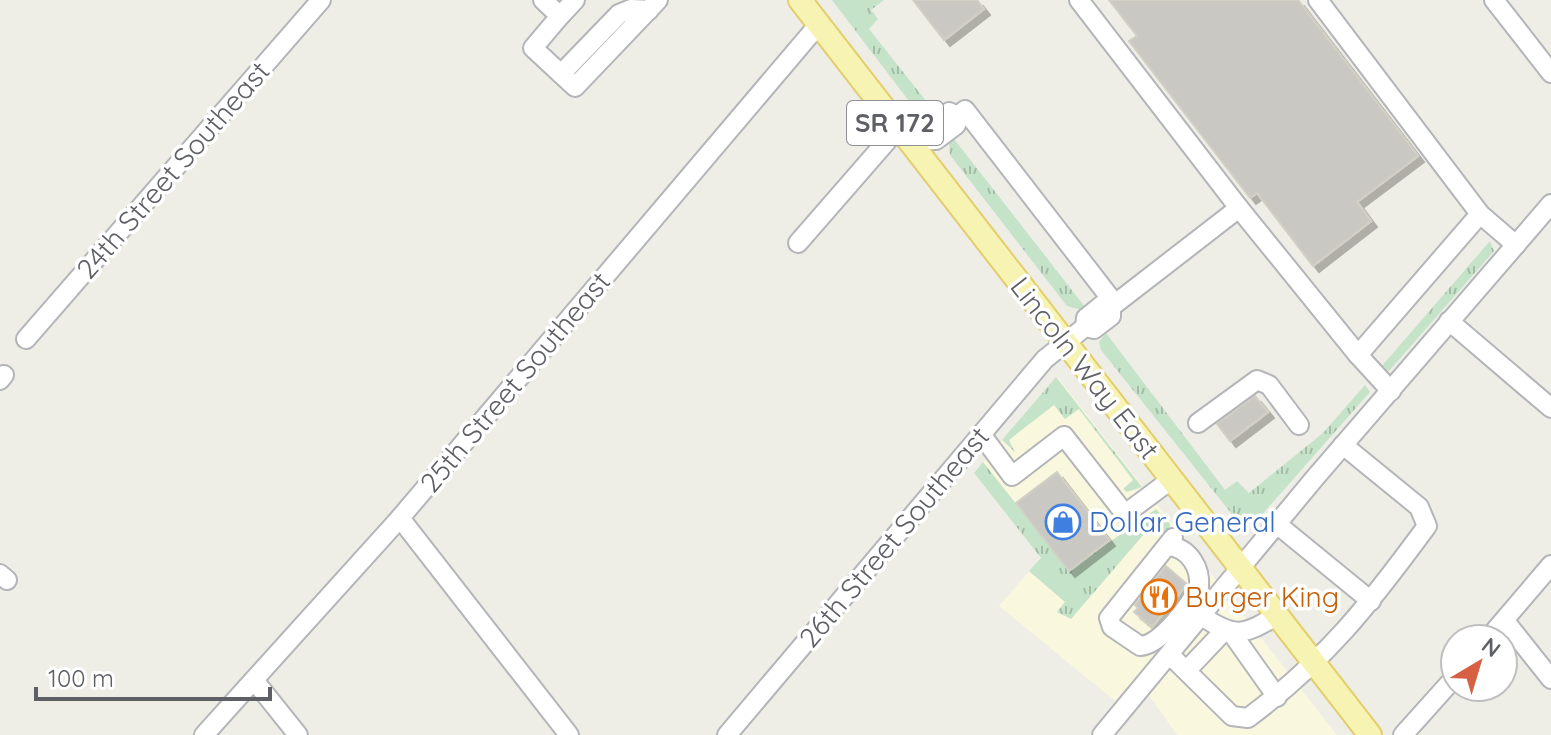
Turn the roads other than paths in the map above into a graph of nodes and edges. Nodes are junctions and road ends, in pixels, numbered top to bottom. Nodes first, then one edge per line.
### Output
1 (321, 0) edge
2 (543, 0) edge
3 (575, 0) edge
4 (800, 0) edge
5 (1079, 0) edge
6 (1318, 0) edge
7 (1494, 0) edge
8 (654, 5) edge
9 (560, 16) junction
10 (819, 24) junction
11 (1551, 73) edge
12 (899, 127) junction
13 (918, 143) junction
14 (1551, 204) edge
15 (1239, 208) junction
16 (1480, 214) junction
17 (798, 243) dead end
18 (1516, 245) junction
19 (1113, 306) junction
20 (1449, 321) junction
21 (26, 339) dead end
22 (1065, 343) junction
23 (1358, 355) junction
24 (1391, 391) junction
25 (1551, 408) edge
26 (1198, 423) dead end
27 (1299, 425) dead end
28 (981, 434) junction
29 (1343, 445) junction
30 (1172, 479) junction
31 (400, 518) junction
32 (1278, 525) junction
33 (1171, 542) joint
34 (1551, 565) edge
35 (1242, 569) junction
36 (1371, 601) junction
37 (1278, 615) junction
38 (1202, 616) junction
39 (1505, 621) joint
40 (1227, 632) junction
41 (1170, 655) junction
42 (1316, 665) junction
43 (1187, 670) junction
44 (1551, 679) edge
45 (254, 680) junction
46 (1439, 695) edge
47 (1277, 697) junction
48 (1363, 732) edge
49 (204, 735) edge
50 (298, 735) edge
51 (569, 735) edge
52 (727, 735) edge
53 (1102, 735) edge
54 (1403, 735) edge

1 - 21 street, 24th Street Southeast
2 - 9 street
3 - 9 street
4 - 10 main road, Lincoln Way East / SR 172
5 - 15 street
6 - 16 street
7 - 11 street
8 - 9 street
10 - 12 main road, Lincoln Way East / SR 172
10 - 31 street, 25th Street Southeast
12 - 13 main road, Lincoln Way East / SR 172
12 - 17 street
13 - 19 street
13 - 22 main road, Lincoln Way East / SR 172
14 - 18 street
15 - 19 street
15 - 23 street
16 - 18 street
16 - 23 street
18 - 20 street
19 - 22 street, 26th Street Southeast
20 - 24 street
20 - 25 street
22 - 28 street, 26th Street Southeast
22 - 30 main road, Lincoln Way East / SR 172
23 - 24 street
24 - 29 street
26 - 27 street
28 - 30 street
28 - 52 street, 26th Street Southeast
29 - 32 street
29 - 36 street
30 - 35 main road, Lincoln Way East / SR 172
31 - 45 street, 25th Street Southeast
31 - 51 street
32 - 35 street
32 - 36 street
33 - 33 street
34 - 39 street
35 - 37 main road, Lincoln Way East / SR 172
35 - 38 street
36 - 42 street
37 - 40 street
37 - 42 main road, Lincoln Way East / SR 172
38 - 40 street
38 - 41 street
39 - 44 street
40 - 43 street
40 - 47 street
41 - 43 street
41 - 53 street
42 - 47 street
42 - 48 main road, Lincoln Way East / SR 172
43 - 47 street
45 - 49 street, 25th Street Southeast
45 - 50 street
46 - 54 street

